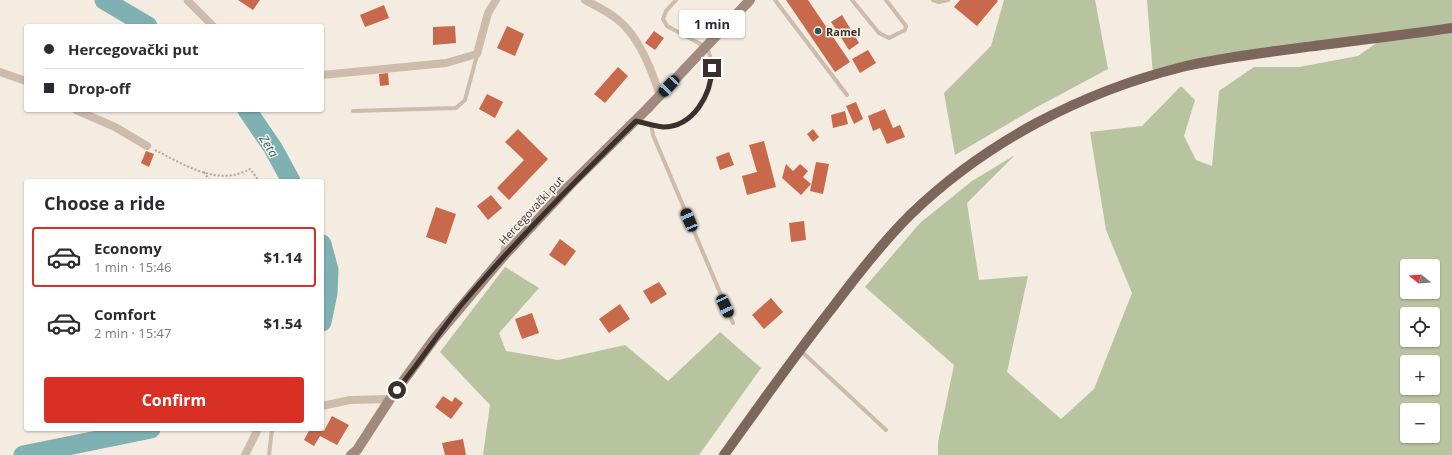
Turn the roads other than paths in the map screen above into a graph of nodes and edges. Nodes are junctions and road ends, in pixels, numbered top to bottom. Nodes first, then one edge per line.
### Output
1 (188, 0) edge
2 (496, 0) edge
3 (585, 0) edge
4 (676, 0) edge
5 (750, 0) edge
6 (775, 0) edge
7 (852, 0) edge
8 (886, 0) edge
9 (933, 0) edge
10 (948, 0) edge
11 (211, 24) edge
12 (1452, 28) edge
13 (706, 48) junction
14 (477, 54) junction
15 (0, 72) edge
16 (324, 74) edge
17 (24, 80) edge
18 (660, 96) junction
19 (847, 96) dead end
20 (353, 111) dead end
21 (81, 112) edge
22 (636, 121) junction
23 (651, 124) junction
24 (147, 146) road end
25 (732, 323) dead end
26 (799, 350) junction
27 (390, 399) junction
28 (324, 406) edge
29 (886, 430) dead end
30 (257, 431) edge
31 (272, 431) edge
32 (354, 453) edge
33 (245, 455) edge
34 (269, 455) edge
35 (724, 455) edge

1 - 11 street
2 - 14 street
3 - 18 street
4 - 13 lane
5 - 13 main road, Hercegovački put
6 - 19 lane
7 - 8 lane
9 - 10 lane
12 - 26 main road
13 - 18 main road, Hercegovački put
13 - 23 lane
14 - 16 street
14 - 20 lane
15 - 17 street
18 - 22 main road, Hercegovački put
21 - 24 street
22 - 23 lane
22 - 27 main road, Hercegovački put
23 - 25 lane
26 - 29 lane
26 - 35 main road
27 - 28 street
27 - 32 main road, Hercegovački put
30 - 33 street
31 - 34 lane

